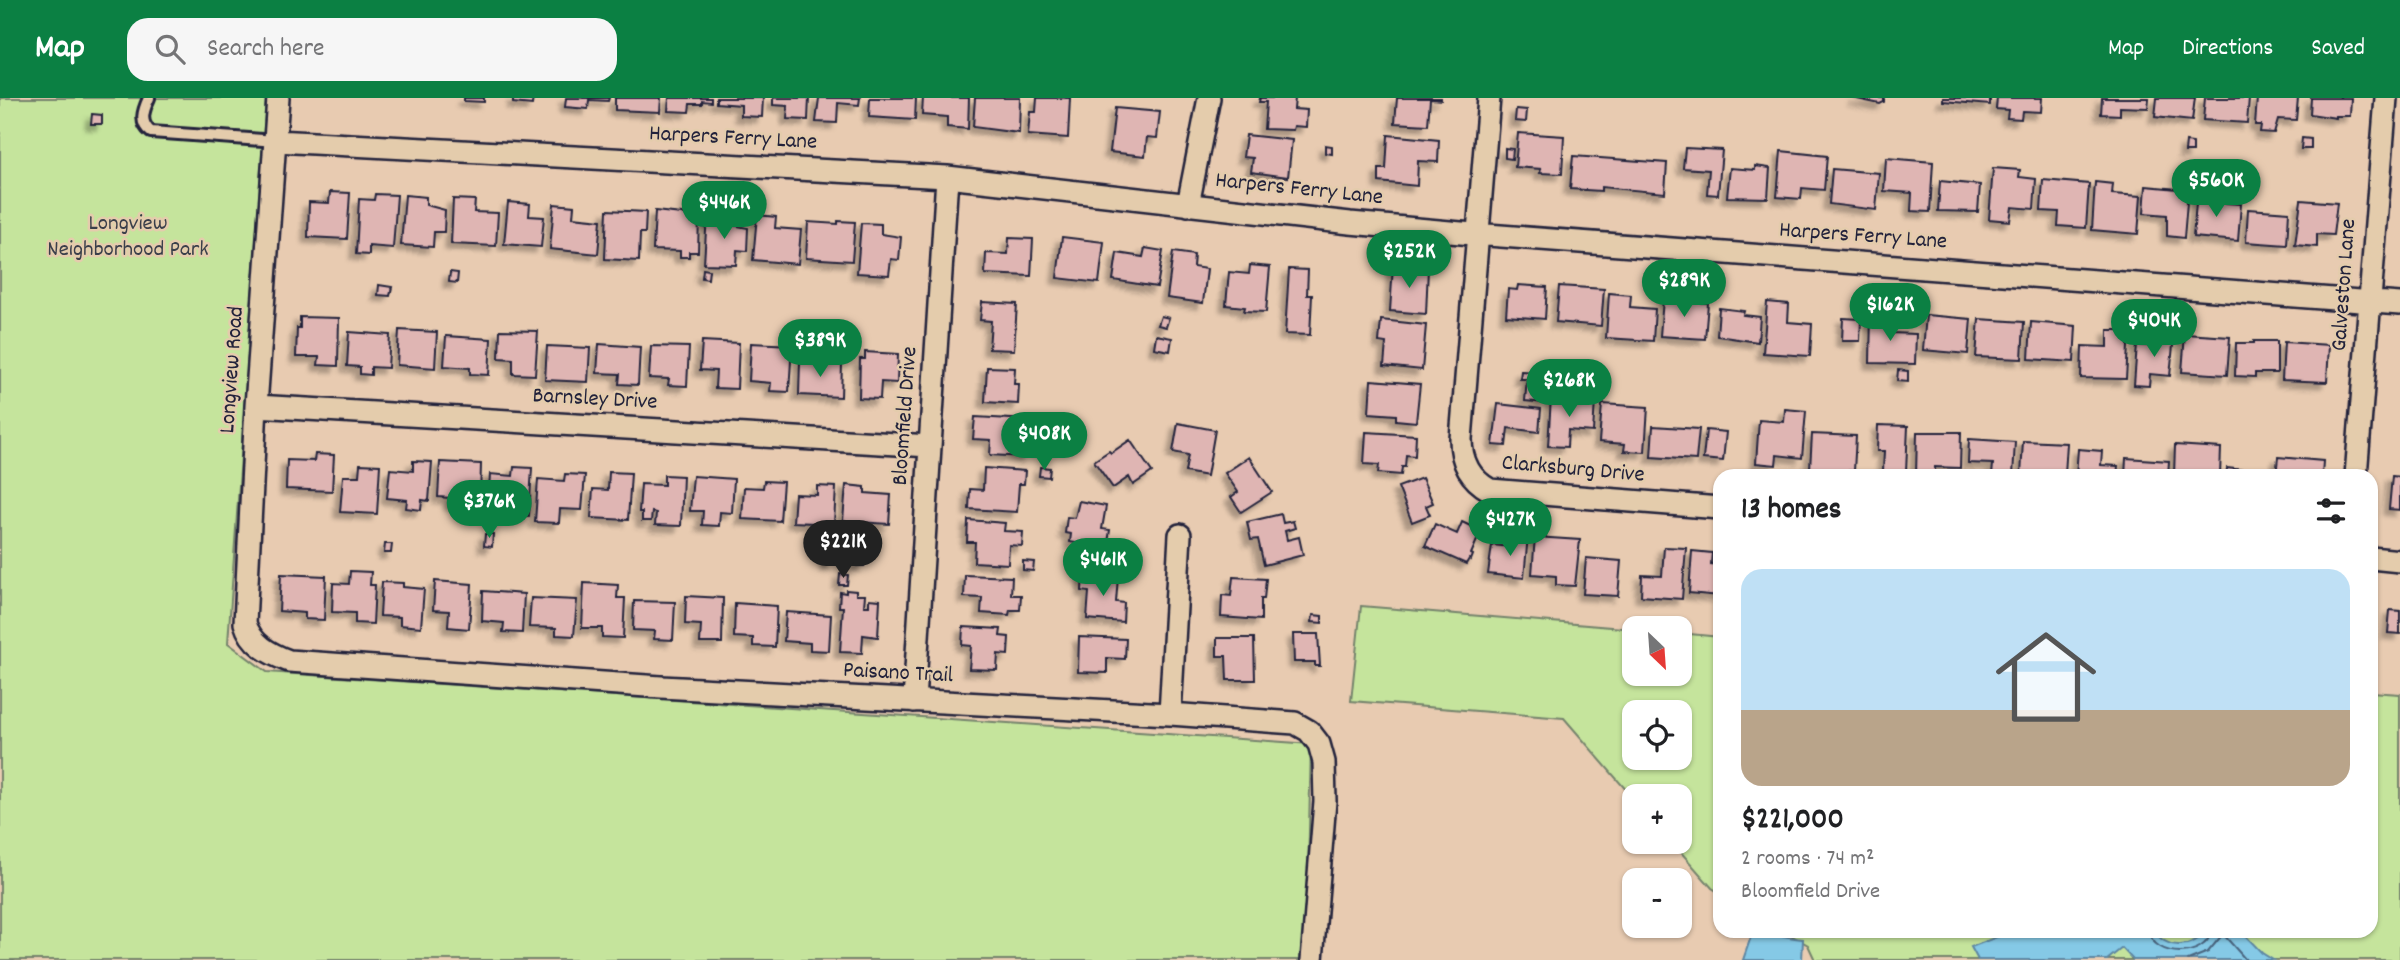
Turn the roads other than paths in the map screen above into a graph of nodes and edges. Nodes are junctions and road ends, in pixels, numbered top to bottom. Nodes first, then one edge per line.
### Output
1 (149, 98) edge
2 (278, 98) edge
3 (1209, 98) edge
4 (1489, 98) edge
5 (2386, 98) edge
6 (276, 141) junction
7 (947, 177) junction
8 (1188, 205) junction
9 (1479, 234) junction
10 (2370, 302) junction
11 (2400, 304) edge
12 (256, 406) junction
13 (930, 446) junction
14 (2358, 469) edge
15 (1713, 507) edge
16 (1180, 535) dead end
17 (2378, 559) edge
18 (2400, 561) edge
19 (255, 642) joint
20 (914, 701) junction
21 (1170, 714) junction
22 (1312, 960) edge

1 - 6 lane
2 - 6 street, Longview Road
3 - 8 street
4 - 9 street, Clarksburg Drive
5 - 10 street, Galveston Lane
6 - 7 street, Harpers Ferry Lane
6 - 12 street, Longview Road
7 - 8 street, Harpers Ferry Lane
7 - 13 street, Bloomfield Drive
8 - 9 street, Harpers Ferry Lane
9 - 10 street, Harpers Ferry Lane
9 - 15 street, Clarksburg Drive
10 - 11 street, Harpers Ferry Lane
10 - 14 street, Galveston Lane
12 - 13 street, Barnsley Drive
12 - 19 street, Longview Road
13 - 20 street, Bloomfield Drive
16 - 21 street
17 - 18 street
19 - 20 street, Paisano Trail
20 - 21 street, Paisano Trail
21 - 22 street, Paisano Trail

